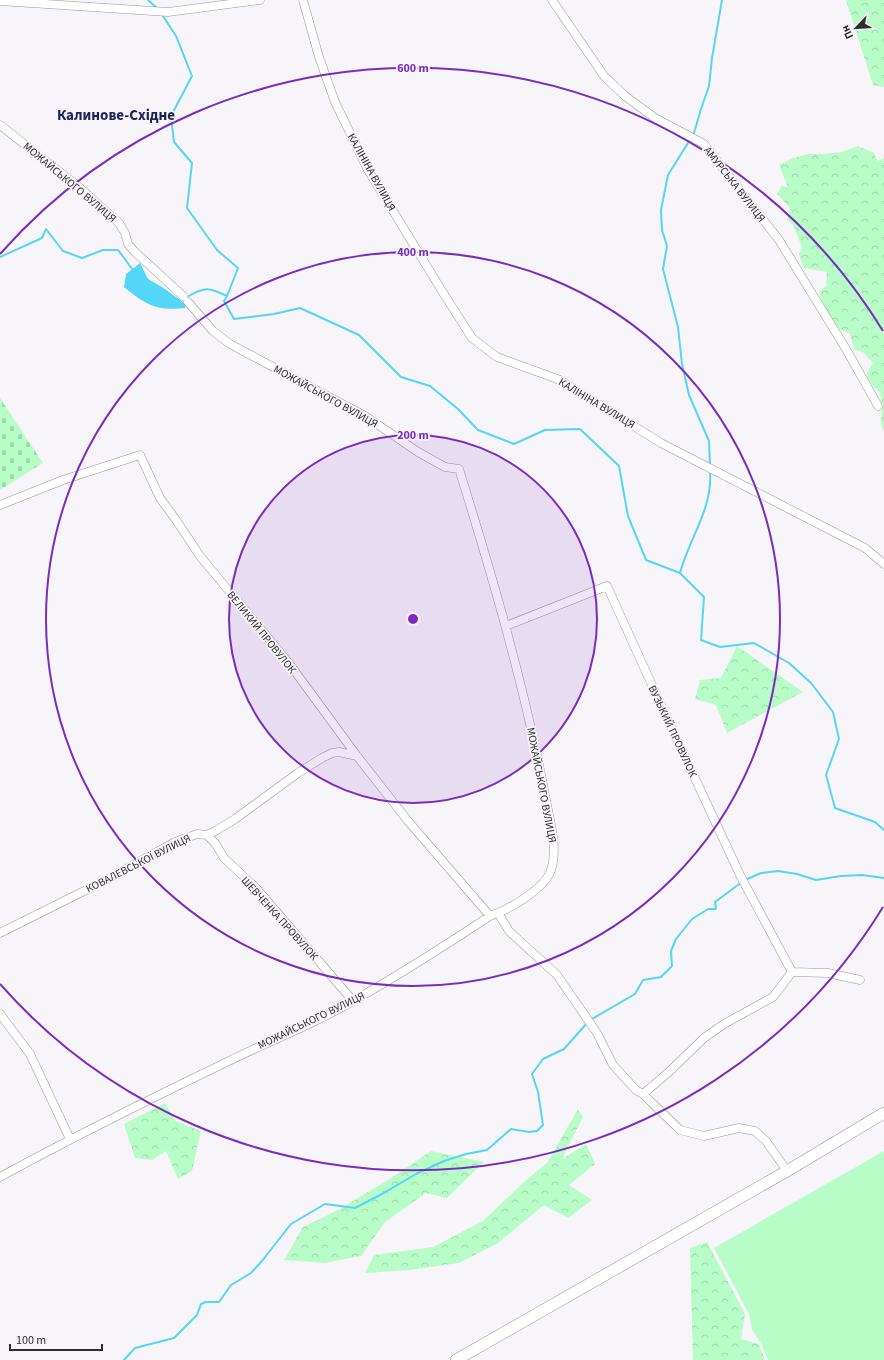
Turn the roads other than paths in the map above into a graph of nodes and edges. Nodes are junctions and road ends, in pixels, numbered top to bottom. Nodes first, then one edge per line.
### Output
1 (260, 0) edge
2 (303, 0) edge
3 (552, 0) edge
4 (0, 1) edge
5 (0, 125) edge
6 (878, 406) dead end
7 (0, 505) edge
8 (884, 564) edge
9 (506, 626) junction
10 (357, 756) junction
11 (208, 834) junction
12 (498, 913) junction
13 (490, 916) junction
14 (0, 933) edge
15 (792, 972) junction
16 (860, 980) dead end
17 (353, 1001) junction
18 (0, 1014) edge
19 (643, 1094) junction
20 (884, 1113) edge
21 (70, 1139) junction
22 (787, 1171) junction
23 (0, 1177) edge
24 (456, 1360) edge

1 - 4 street
2 - 8 street, КАЛІНІНА ВУЛИЦЯ
3 - 6 street, АМУРСЬКА ВУЛИЦЯ
5 - 9 street, МОЖАЙСЬКОГО ВУЛИЦЯ
7 - 10 street, ВЕЛИКИЙ ПРОВУЛОК
9 - 12 street, МОЖАЙСЬКОГО ВУЛИЦЯ
9 - 15 street, ВУЗЬКИЙ ПРОВУЛОК
10 - 11 street, КОВАЛЕВСЬКОЇ ВУЛИЦЯ
10 - 13 street, ВЕЛИКИЙ ПРОВУЛОК
11 - 14 street, КОВАЛЕВСЬКОЇ ВУЛИЦЯ
11 - 17 street, ШЕВЧЕНКА ПРОВУЛОК
12 - 13 street, МОЖАЙСЬКОГО ВУЛИЦЯ
12 - 19 street
13 - 17 street, МОЖАЙСЬКОГО ВУЛИЦЯ
15 - 16 street
15 - 19 street
17 - 21 street, МОЖАЙСЬКОГО ВУЛИЦЯ
18 - 21 street
19 - 22 street
20 - 22 main road
21 - 23 street, МОЖАЙСЬКОГО ВУЛИЦЯ
22 - 24 main road

